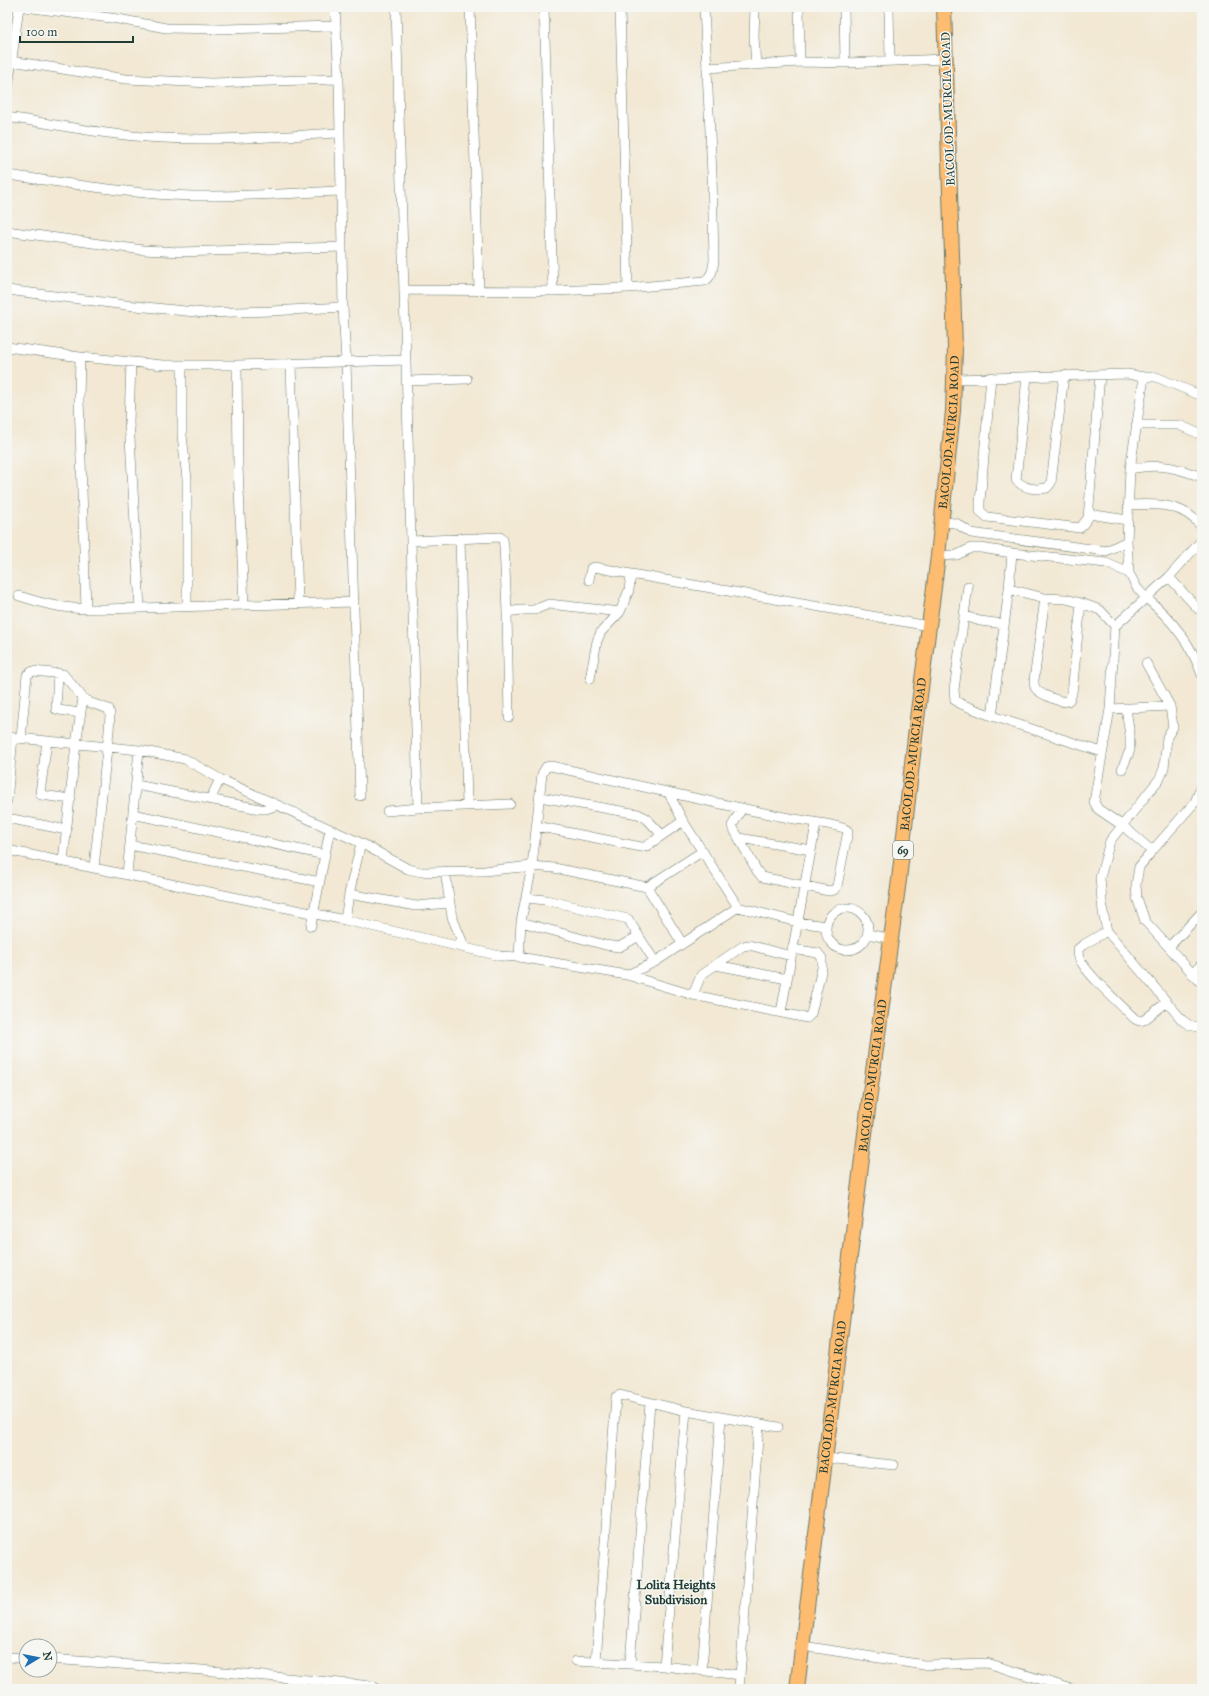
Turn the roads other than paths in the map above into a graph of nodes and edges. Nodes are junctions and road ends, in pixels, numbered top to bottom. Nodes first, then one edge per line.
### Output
1 (19, 7) edge
2 (25, 7) edge
3 (335, 7) edge
4 (396, 7) edge
5 (470, 7) edge
6 (544, 7) edge
7 (620, 7) edge
8 (704, 7) edge
9 (755, 7) edge
10 (798, 7) edge
11 (844, 7) edge
12 (889, 7) edge
13 (944, 7) edge
14 (336, 26) junction
15 (946, 59) junction
16 (890, 61) junction
17 (800, 62) junction
18 (845, 63) junction
19 (756, 65) junction
20 (10, 66) edge
21 (707, 68) junction
22 (339, 79) junction
23 (7, 95) edge
24 (7, 117) edge
25 (339, 133) junction
26 (7, 175) edge
27 (341, 190) junction
28 (7, 231) edge
29 (342, 247) junction
30 (628, 288) junction
31 (7, 290) edge
32 (406, 290) junction
33 (479, 290) junction
34 (553, 291) junction
35 (343, 307) junction
36 (7, 347) edge
37 (80, 357) junction
38 (406, 360) junction
39 (131, 362) junction
40 (346, 362) junction
41 (291, 364) junction
42 (182, 365) junction
43 (236, 365) junction
44 (1100, 375) junction
45 (1064, 376) junction
46 (991, 377) junction
47 (1027, 377) junction
48 (1144, 377) junction
49 (955, 379) junction
50 (467, 380) dead end
51 (406, 381) junction
52 (1202, 396) edge
53 (1136, 425) junction
54 (1202, 435) edge
55 (1130, 469) junction
56 (1202, 477) edge
57 (1128, 505) junction
58 (1089, 514) junction
59 (1127, 520) junction
60 (942, 522) junction
61 (1202, 527) edge
62 (998, 536) junction
63 (460, 538) junction
64 (1202, 540) edge
65 (411, 541) junction
66 (1127, 541) junction
67 (1054, 545) junction
68 (997, 550) junction
69 (1106, 551) junction
70 (1012, 553) junction
71 (938, 556) junction
72 (1053, 557) junction
73 (1106, 563) junction
74 (1129, 573) junction
75 (631, 574) junction
76 (1169, 577) junction
77 (589, 580) dead end
78 (968, 586) dead end
79 (1009, 589) junction
80 (19, 596) dead end
81 (1045, 598) junction
82 (1146, 598) junction
83 (354, 602) junction
84 (298, 603) junction
85 (1081, 603) junction
86 (244, 605) junction
87 (187, 606) junction
88 (140, 608) junction
89 (86, 609) junction
90 (1202, 610) edge
91 (507, 612) junction
92 (620, 612) junction
93 (965, 616) junction
94 (1004, 624) junction
95 (929, 626) junction
96 (1115, 626) junction
97 (1146, 663) dead end
98 (58, 673) junction
99 (1202, 675) edge
100 (590, 679) dead end
101 (83, 698) junction
102 (1170, 706) junction
103 (1126, 708) junction
104 (1110, 709) junction
105 (80, 713) junction
106 (992, 716) junction
107 (509, 717) dead end
108 (14, 737) edge
109 (47, 740) junction
110 (76, 744) junction
111 (107, 748) junction
112 (139, 750) junction
113 (1102, 752) junction
114 (1122, 769) dead end
115 (220, 779) junction
116 (136, 785) junction
117 (1202, 785) edge
118 (669, 794) junction
119 (360, 796) dead end
120 (540, 797) junction
121 (71, 799) junction
122 (210, 800) junction
123 (7, 801) edge
124 (510, 804) dead end
125 (278, 805) junction
126 (467, 805) junction
127 (418, 808) junction
128 (742, 808) junction
129 (387, 811) dead end
130 (133, 814) junction
131 (7, 818) edge
132 (683, 821) junction
133 (816, 824) junction
134 (536, 826) junction
135 (1123, 826) junction
136 (330, 829) junction
137 (67, 830) junction
138 (662, 836) junction
139 (739, 838) junction
140 (361, 843) junction
141 (130, 845) junction
142 (7, 850) edge
143 (811, 850) junction
144 (703, 851) junction
145 (1152, 851) junction
146 (325, 855) junction
147 (63, 861) junction
148 (532, 866) junction
149 (94, 867) junction
150 (445, 871) junction
151 (126, 874) junction
152 (320, 882) junction
153 (804, 885) junction
154 (647, 887) junction
155 (349, 894) junction
156 (526, 898) junction
157 (449, 903) junction
158 (738, 907) junction
159 (1202, 912) edge
160 (314, 914) junction
161 (345, 920) junction
162 (521, 922) junction
163 (797, 922) junction
164 (311, 926) dead end
165 (826, 926) junction
166 (1107, 931) junction
167 (868, 934) junction
168 (638, 936) junction
169 (892, 939) junction
170 (682, 943) junction
171 (1169, 947) junction
172 (465, 948) junction
173 (792, 953) junction
174 (519, 957) junction
175 (655, 962) junction
176 (1202, 964) edge
177 (716, 965) junction
178 (1192, 974) junction
179 (627, 975) junction
180 (787, 980) junction
181 (1202, 984) edge
182 (693, 994) junction
183 (1167, 1002) junction
184 (781, 1012) junction
185 (1202, 1028) edge
186 (650, 1403) junction
187 (686, 1411) junction
188 (721, 1418) junction
189 (759, 1425) junction
190 (778, 1427) dead end
191 (826, 1458) junction
192 (894, 1465) dead end
193 (803, 1646) junction
194 (7, 1657) edge
195 (18, 1658) edge
196 (58, 1660) edge
197 (576, 1661) dead end
198 (596, 1661) junction
199 (630, 1664) junction
200 (664, 1666) junction
201 (702, 1670) junction
202 (740, 1675) junction
203 (377, 1689) edge
204 (739, 1689) edge
205 (797, 1689) edge
206 (1072, 1689) edge

1 - 20 street
2 - 14 street
3 - 14 street
4 - 32 street
5 - 33 street
6 - 34 street
7 - 30 street
8 - 21 street
9 - 19 street
10 - 17 street
11 - 18 street
12 - 16 street
13 - 15 main road, BACOLOD-MURCIA ROAD / 69
14 - 22 street
15 - 16 street
15 - 49 main road, BACOLOD-MURCIA ROAD / 69
16 - 18 street
17 - 18 street
17 - 19 street
19 - 21 street
20 - 22 street
20 - 23 street
21 - 30 street
22 - 25 street
24 - 25 street
25 - 27 street
26 - 27 street
27 - 29 street
28 - 29 street
29 - 35 street
30 - 34 street
31 - 35 street
32 - 33 street
32 - 38 street
33 - 34 street
35 - 40 street
36 - 37 street
37 - 39 street
37 - 89 street
38 - 40 street
38 - 51 street
39 - 42 street
39 - 88 street
40 - 41 street
40 - 83 street
41 - 43 street
41 - 84 street
42 - 43 street
42 - 87 street
43 - 86 street
44 - 45 street
44 - 48 street
44 - 58 street
45 - 47 street
45 - 47 street
46 - 47 street
46 - 49 street
46 - 58 street
48 - 52 street
48 - 53 street
49 - 60 main road, BACOLOD-MURCIA ROAD / 69
50 - 51 street
51 - 65 street
53 - 54 street
53 - 55 street
55 - 56 street
55 - 57 street
57 - 59 street
57 - 61 street
58 - 59 street
59 - 66 street
60 - 62 street
60 - 71 main road, BACOLOD-MURCIA ROAD / 69
62 - 67 street
62 - 68 street
63 - 65 street
63 - 91 street
63 - 126 street
64 - 76 street
65 - 127 street
66 - 69 street
66 - 74 street
67 - 69 street
67 - 72 street
68 - 70 street
68 - 71 street
69 - 73 street
70 - 72 street
70 - 79 street
71 - 95 main road, BACOLOD-MURCIA ROAD / 69
72 - 73 street
73 - 74 street
74 - 82 street
75 - 77 street
75 - 92 street
75 - 95 street
76 - 82 street
76 - 90 street
78 - 93 street
79 - 81 street
79 - 94 street
80 - 89 street
81 - 85 street
81 - 85 street
82 - 96 street
82 - 99 street
83 - 84 street
83 - 119 street
84 - 86 street
85 - 96 street
86 - 87 street
87 - 88 street
88 - 89 street
91 - 92 street
91 - 107 street
92 - 100 street
93 - 94 street
93 - 106 street
94 - 106 street
95 - 169 main road, BACOLOD-MURCIA ROAD / 69
96 - 104 street
97 - 102 street
98 - 101 street
98 - 105 street
98 - 108 street
101 - 105 street
101 - 111 street
102 - 103 street
102 - 135 street
103 - 104 street
103 - 114 street
104 - 113 street
105 - 110 street
106 - 113 street
108 - 109 street
108 - 123 street
109 - 110 street
109 - 121 street
110 - 111 street
110 - 121 street
111 - 112 street
111 - 149 street
112 - 115 street
112 - 116 street
113 - 135 street
115 - 122 street
115 - 125 street
116 - 122 street
116 - 130 street
117 - 145 street
118 - 120 street
118 - 128 street
118 - 132 street
120 - 134 street
120 - 138 street
121 - 137 street
122 - 125 street
124 - 126 street
125 - 136 street
126 - 127 street
127 - 129 street
128 - 133 street
128 - 139 street
130 - 141 street
130 - 146 street
131 - 137 street
132 - 138 street
132 - 144 street
133 - 143 street
133 - 153 street
134 - 138 street
134 - 148 street
135 - 145 street
135 - 166 street
136 - 140 street
136 - 146 street
137 - 147 street
139 - 143 street
139 - 153 street
140 - 150 street
140 - 155 street
141 - 151 street
141 - 152 street
142 - 147 street
143 - 153 street
144 - 154 street
144 - 158 street
145 - 171 street
146 - 152 street
147 - 149 street
148 - 150 street
148 - 154 street
148 - 156 street
149 - 151 street
150 - 157 street
151 - 160 street
152 - 160 street
153 - 163 street
154 - 170 street
155 - 157 street
155 - 161 street
156 - 162 street
156 - 168 street
157 - 172 street
158 - 163 street
158 - 170 street
159 - 171 street
160 - 161 street
160 - 164 street
161 - 172 street
162 - 168 street
162 - 174 street
163 - 165 street
163 - 173 street
165 - 167 street
165 - 167 street
166 - 183 street
166 - 183 street
167 - 169 street
168 - 175 street
169 - 191 main road, BACOLOD-MURCIA ROAD / 69
170 - 175 street
171 - 178 street
172 - 174 street
173 - 177 street
173 - 180 street
173 - 184 street
174 - 179 street
175 - 179 street
176 - 178 street
177 - 180 street
177 - 182 street
178 - 181 street
179 - 182 street
180 - 184 street
182 - 184 street
183 - 185 street
186 - 187 street
186 - 198 street
186 - 199 street
187 - 188 street
187 - 200 street
188 - 189 street
188 - 201 street
189 - 190 street
189 - 202 street
191 - 192 street
191 - 193 main road, BACOLOD-MURCIA ROAD / 69
193 - 205 main road, BACOLOD-MURCIA ROAD / 69
193 - 206 street
194 - 195 street
196 - 203 street
197 - 198 street
198 - 199 street
199 - 200 street
200 - 201 street
201 - 202 street
202 - 204 street

